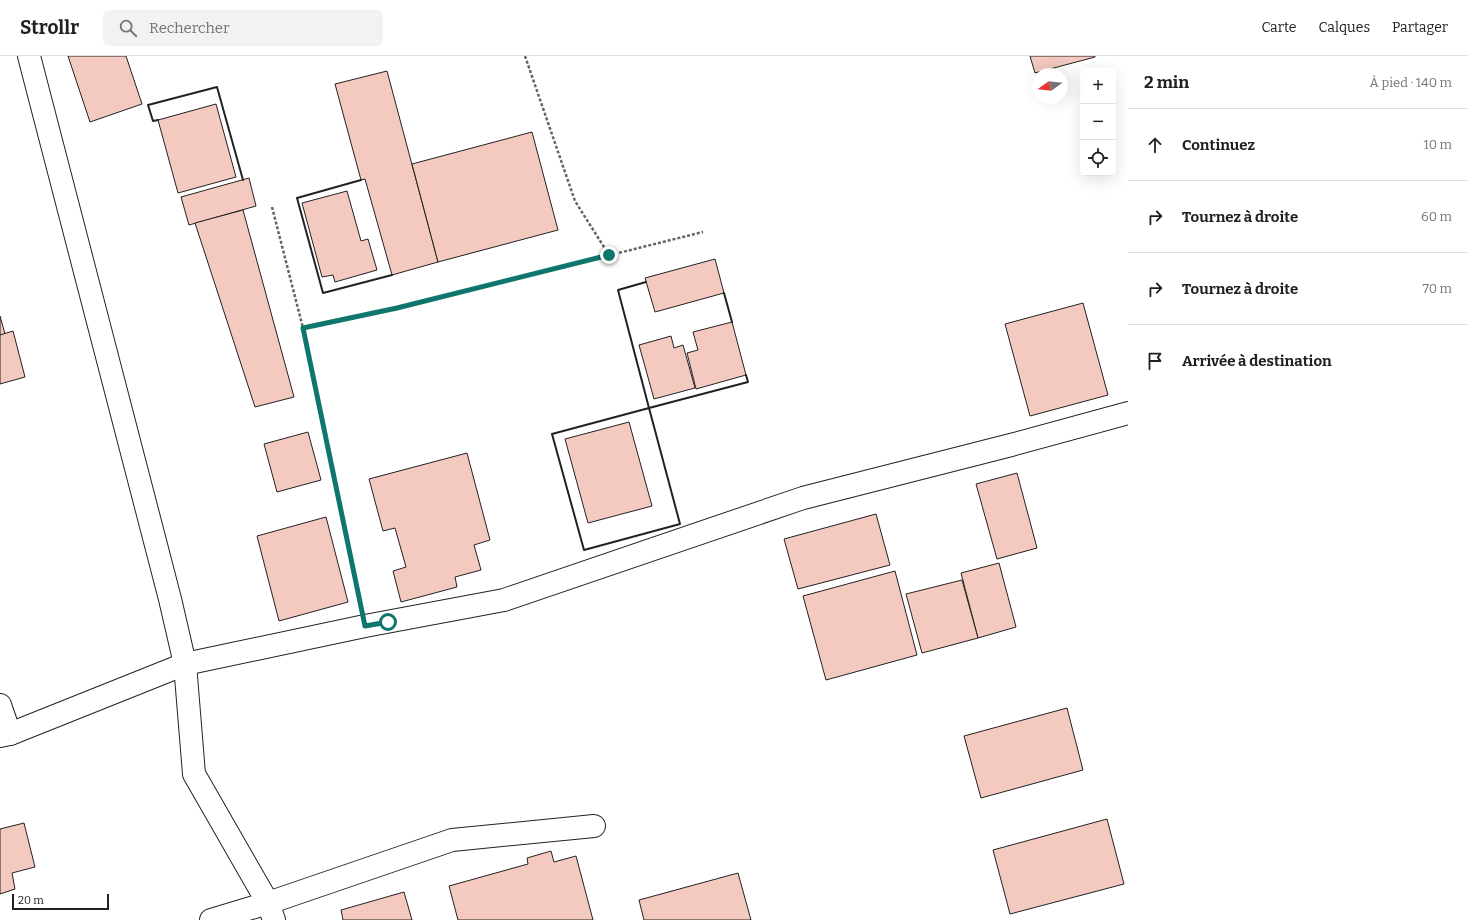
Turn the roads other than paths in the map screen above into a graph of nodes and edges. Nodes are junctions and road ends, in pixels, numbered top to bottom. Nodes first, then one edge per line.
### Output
1 (29, 56) edge
2 (1128, 413) edge
3 (185, 664) junction
4 (0, 704) edge
5 (5, 735) edge
6 (594, 826) dead end
7 (271, 912) edge
8 (211, 920) edge

1 - 3 street
2 - 3 street
3 - 5 street
3 - 7 street
4 - 5 street
6 - 7 street
7 - 8 street

